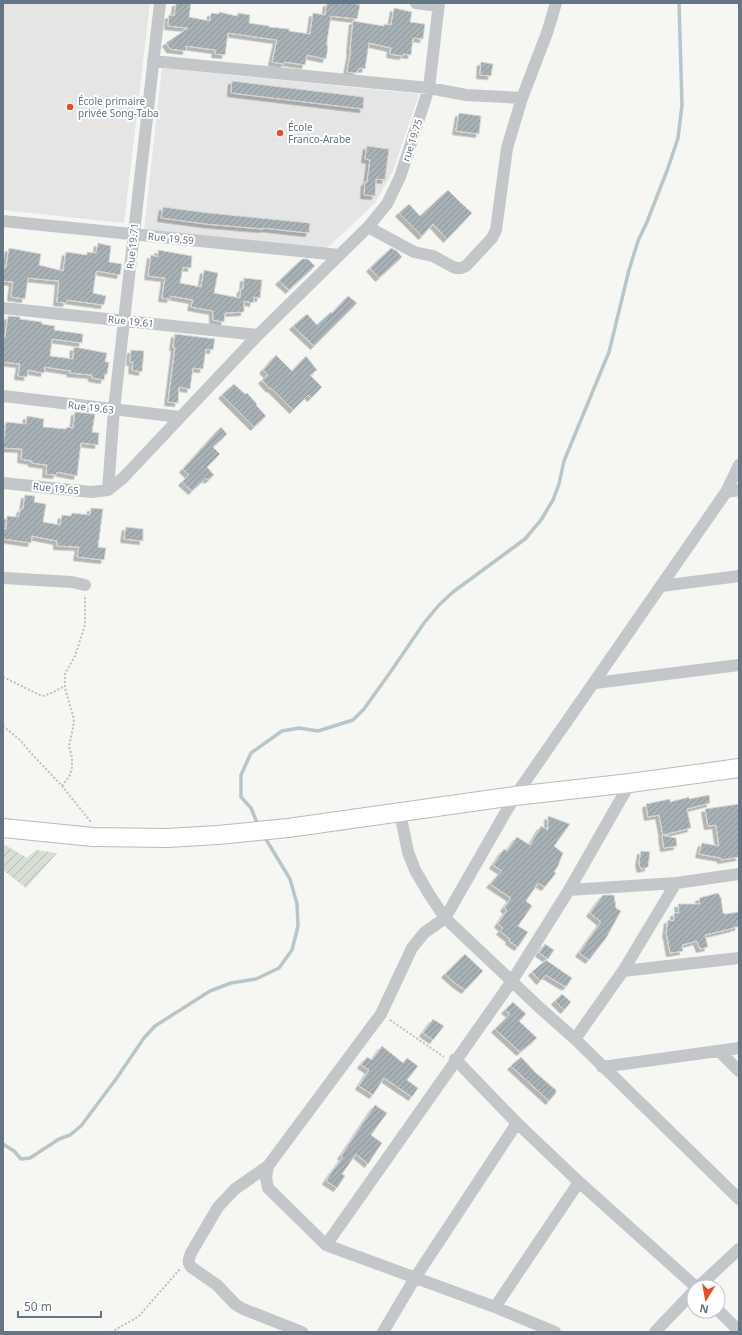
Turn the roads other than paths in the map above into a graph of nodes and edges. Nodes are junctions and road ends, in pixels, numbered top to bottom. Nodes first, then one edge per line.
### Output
1 (160, 3) edge
2 (416, 3) edge
3 (556, 3) edge
4 (439, 4) edge
5 (153, 61) junction
6 (429, 88) junction
7 (522, 98) junction
8 (3, 220) edge
9 (368, 227) junction
10 (134, 234) junction
11 (339, 255) junction
12 (3, 308) edge
13 (124, 321) junction
14 (258, 336) junction
15 (3, 396) edge
16 (114, 409) junction
17 (180, 417) junction
18 (739, 465) edge
19 (3, 482) edge
20 (108, 490) junction
21 (739, 490) edge
22 (726, 492) junction
23 (739, 576) edge
24 (3, 578) edge
25 (85, 585) dead end
26 (661, 586) junction
27 (739, 665) edge
28 (594, 683) junction
29 (739, 768) edge
30 (630, 783) junction
31 (515, 796) junction
32 (400, 814) junction
33 (3, 828) edge
34 (739, 874) edge
35 (676, 883) junction
36 (569, 890) junction
37 (445, 918) junction
38 (739, 958) edge
39 (623, 971) junction
40 (512, 981) junction
41 (575, 1039) junction
42 (739, 1048) edge
43 (719, 1051) junction
44 (454, 1061) junction
45 (602, 1067) junction
46 (739, 1071) edge
47 (517, 1123) junction
48 (268, 1166) junction
49 (579, 1182) junction
50 (739, 1199) edge
51 (326, 1245) junction
52 (739, 1249) edge
53 (415, 1278) junction
54 (688, 1279) edge
55 (706, 1279) edge
56 (686, 1299) edge
57 (495, 1307) junction
58 (726, 1318) edge
59 (739, 1331) edge
60 (302, 1332) edge
61 (383, 1332) edge
62 (555, 1332) edge
63 (655, 1332) edge

1 - 5 street, Rue 19.71
2 - 4 street
3 - 7 street
4 - 6 street, rue 19.75
5 - 6 street
5 - 10 street, Rue 19.71
6 - 7 street
6 - 9 street, rue 19.75
7 - 9 street
8 - 10 street, Rue 19.59
9 - 11 street, rue 19.75
10 - 11 street, Rue 19.59
10 - 13 street, Rue 19.71
11 - 14 street, rue 19.75
12 - 13 street, Rue 19.61
13 - 14 street, Rue 19.61
13 - 16 street, Rue 19.71
14 - 17 street, rue 19.75
15 - 16 street, Rue 19.63
16 - 17 street, Rue 19.63
16 - 20 street, Rue 19.71
17 - 20 street, rue 19.75
18 - 22 street
19 - 20 street, Rue 19.65
21 - 22 street
22 - 26 street
23 - 26 street
24 - 25 street
26 - 28 street
27 - 28 street
28 - 31 street
29 - 30 street
30 - 31 street
30 - 36 street
31 - 32 street
31 - 37 street
32 - 33 street
32 - 37 street
34 - 35 street
35 - 36 street
35 - 39 street
36 - 40 street
37 - 40 street
37 - 48 street
38 - 39 street
39 - 41 street
40 - 41 street
40 - 44 street
41 - 45 street
42 - 43 street
43 - 45 street
43 - 46 street
44 - 47 street
44 - 51 street
45 - 50 street
47 - 49 street
47 - 53 street
48 - 51 street
48 - 60 street
49 - 54 street
49 - 57 street
51 - 53 street
52 - 55 street
53 - 57 street
53 - 61 street
56 - 63 street
57 - 62 street
58 - 59 street

